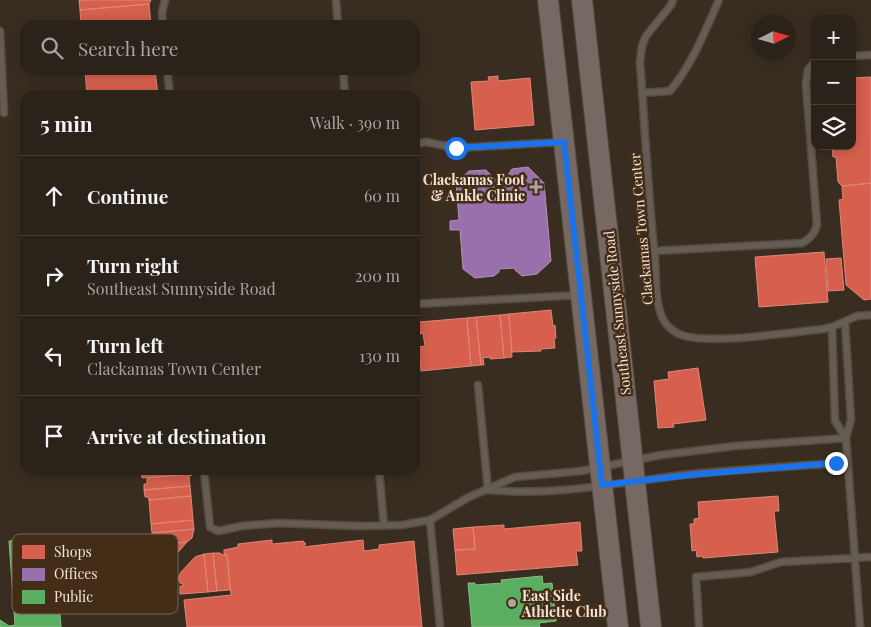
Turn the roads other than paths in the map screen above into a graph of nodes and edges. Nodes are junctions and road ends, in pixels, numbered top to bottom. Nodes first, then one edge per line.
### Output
1 (165, 0) edge
2 (336, 0) edge
3 (548, 0) edge
4 (582, 0) edge
5 (673, 0) edge
6 (719, 0) edge
7 (163, 20) edge
8 (338, 20) edge
9 (0, 31) edge
10 (871, 55) edge
11 (856, 56) edge
12 (811, 66) edge
13 (168, 75) edge
14 (343, 75) edge
15 (169, 90) edge
16 (345, 90) edge
17 (642, 93) junction
18 (4, 113) dead end
19 (564, 142) junction
20 (420, 143) edge
21 (654, 250) junction
22 (580, 295) junction
23 (420, 304) edge
24 (871, 315) edge
25 (845, 322) junction
26 (832, 327) junction
27 (478, 385) dead end
28 (846, 438) junction
29 (633, 460) junction
30 (848, 462) junction
31 (205, 475) edge
32 (380, 475) edge
33 (601, 476) junction
34 (635, 481) junction
35 (488, 490) junction
36 (430, 520) junction
37 (384, 526) junction
38 (871, 556) edge
39 (855, 558) junction
40 (440, 627) edge
41 (618, 627) edge
42 (651, 627) edge
43 (699, 627) edge
44 (860, 627) edge

1 - 7 lane
2 - 8 lane
3 - 19 main road
4 - 29 main road, Southeast Sunnyside Road
5 - 17 lane, Clackamas Town Center
6 - 17 lane
9 - 18 lane
10 - 11 lane
12 - 21 lane
13 - 15 lane
14 - 16 lane
17 - 21 lane, Clackamas Town Center
19 - 20 lane
19 - 22 main road
21 - 26 lane, Clackamas Town Center
22 - 23 lane
22 - 33 main road
24 - 25 lane, Clackamas Town Center
25 - 26 lane, Clackamas Town Center
25 - 28 lane
26 - 28 lane
27 - 35 lane
28 - 29 lane
28 - 30 lane
29 - 33 lane
29 - 34 main road, Southeast Sunnyside Road
30 - 34 lane
30 - 39 lane
31 - 37 lane
32 - 37 lane
33 - 34 lane
33 - 35 lane
33 - 35 lane
33 - 41 main road
34 - 42 main road, Southeast Sunnyside Road
35 - 36 lane
36 - 37 lane
36 - 40 lane
38 - 39 lane
39 - 43 lane
39 - 44 lane

